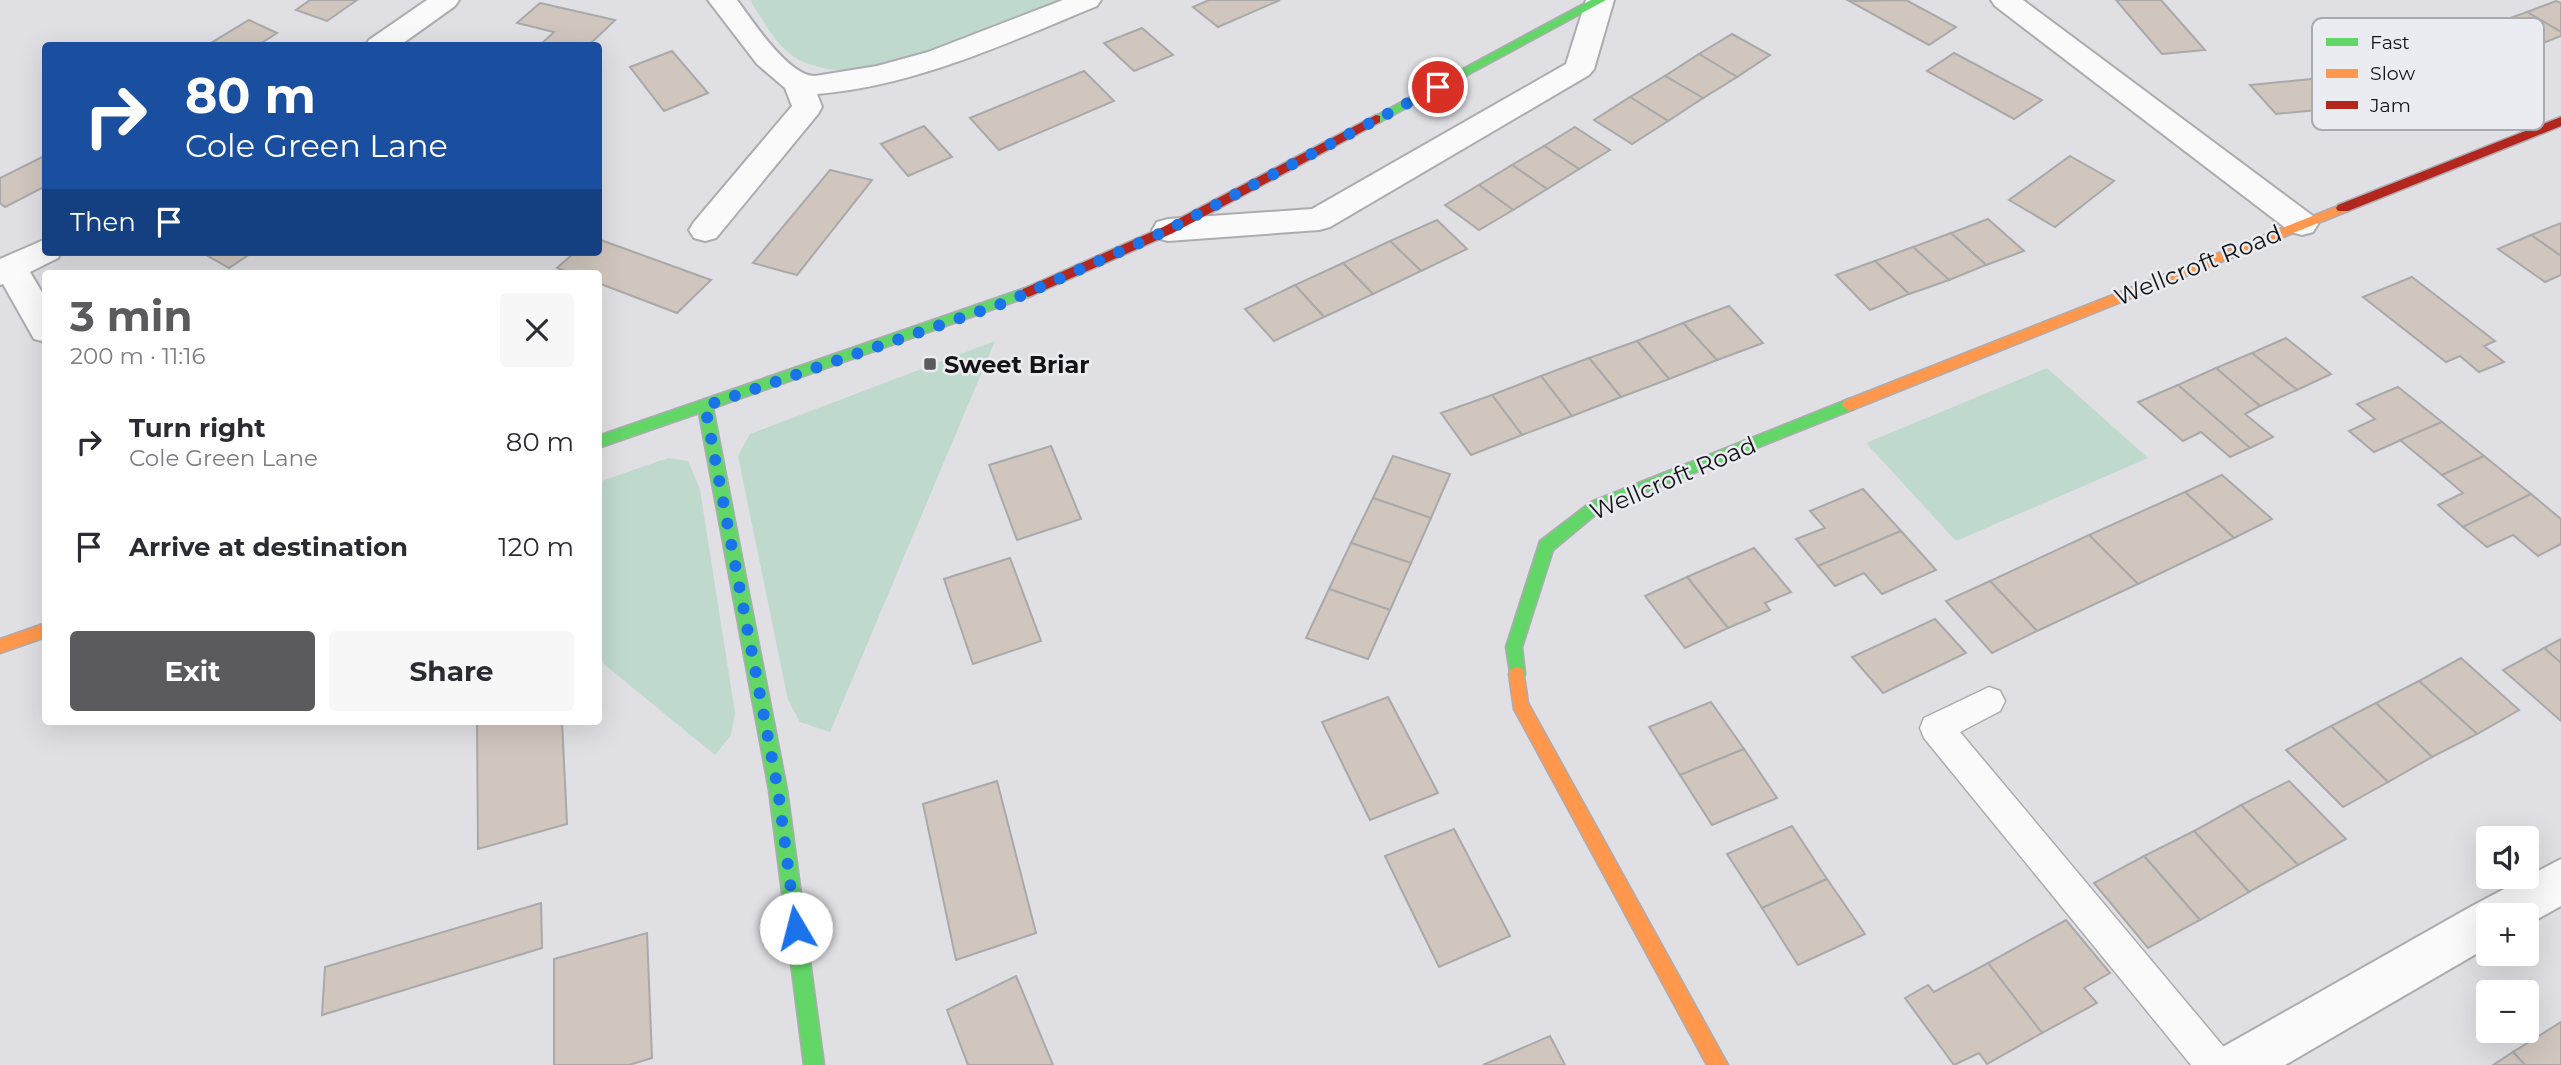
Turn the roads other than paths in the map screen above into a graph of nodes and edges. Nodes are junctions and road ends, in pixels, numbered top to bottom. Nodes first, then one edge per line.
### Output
1 (445, 0) edge
2 (723, 0) edge
3 (1087, 0) edge
4 (1600, 0) edge
5 (2005, 0) edge
6 (385, 42) edge
7 (798, 83) junction
8 (2561, 121) edge
9 (2544, 128) edge
10 (2538, 130) edge
11 (2302, 224) junction
12 (705, 230) dead end
13 (1168, 230) junction
14 (42, 252) edge
15 (6, 270) edge
16 (42, 324) edge
17 (705, 406) junction
18 (602, 441) edge
19 (42, 631) edge
20 (0, 646) edge
21 (1989, 701) dead end
22 (2561, 881) edge
23 (2522, 903) edge
24 (2476, 929) edge
25 (814, 1065) edge
26 (1718, 1065) edge
27 (2215, 1065) edge
28 (2238, 1065) edge

1 - 6 street
2 - 7 street
3 - 7 street
4 - 13 street
4 - 13 street
5 - 11 street
7 - 12 street
8 - 9 street, Wellcroft Road
10 - 11 street, Wellcroft Road
11 - 26 street, Wellcroft Road
13 - 17 street
14 - 15 street
15 - 16 street
17 - 18 street
17 - 25 street
19 - 20 street
21 - 27 lane
22 - 23 street
24 - 28 street

